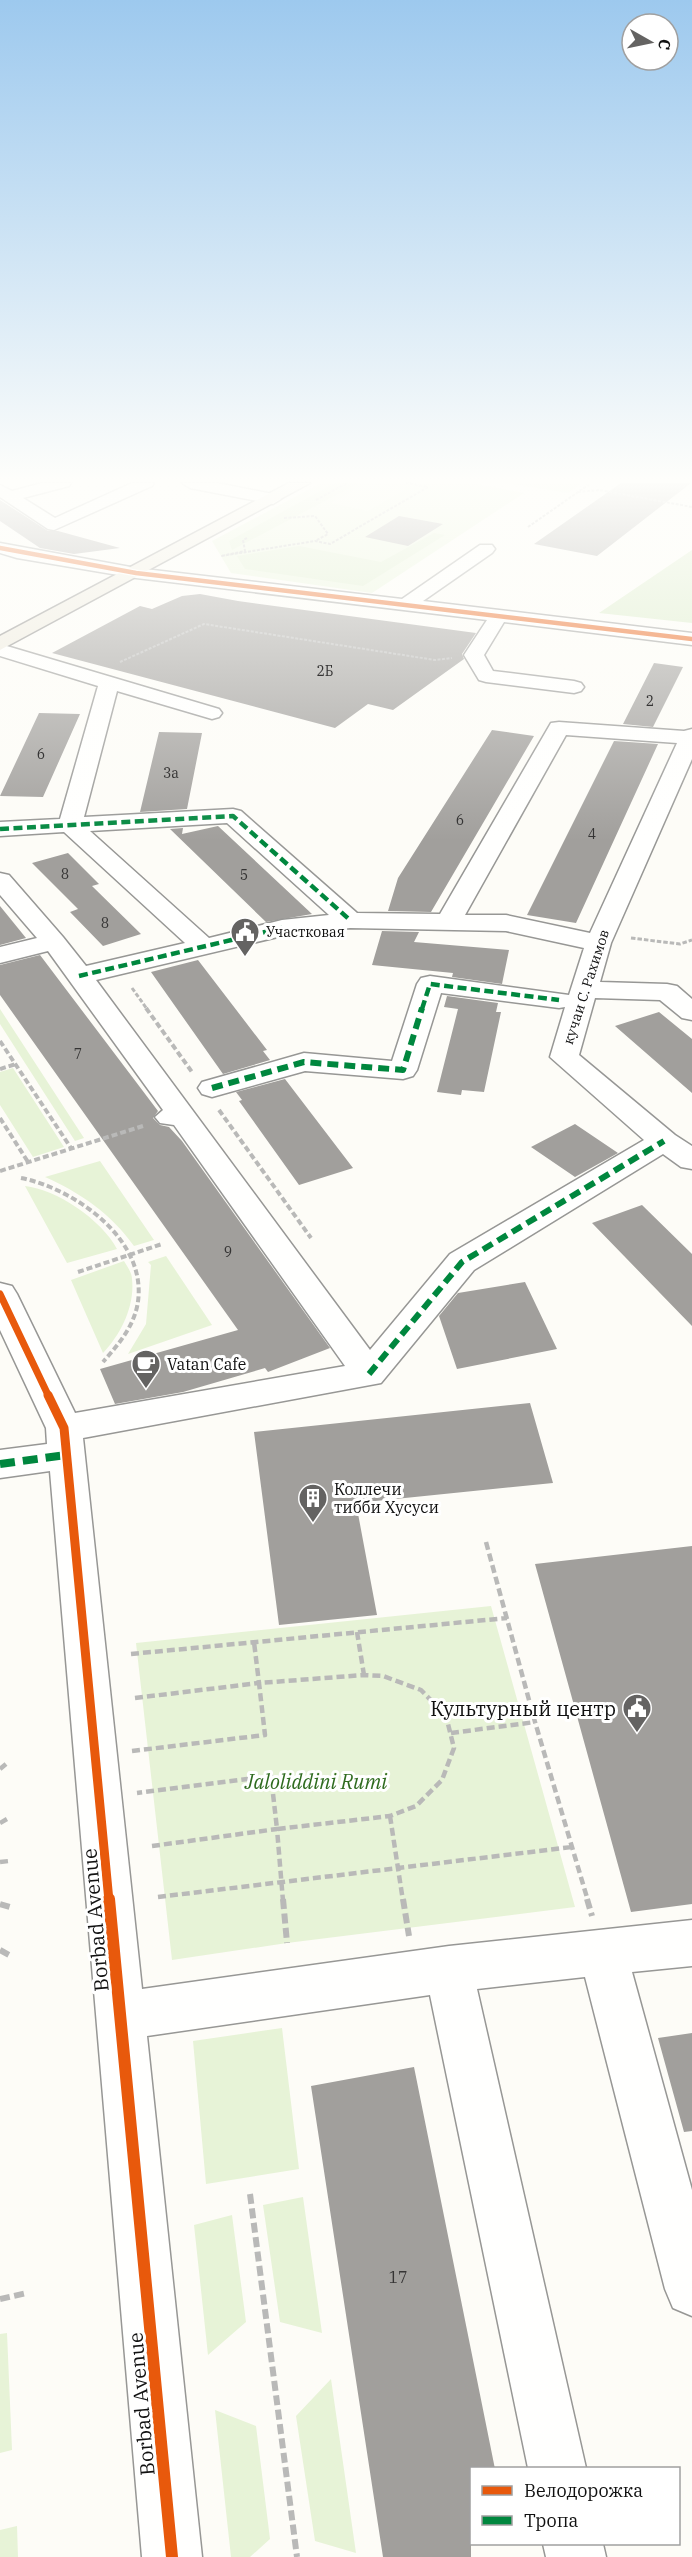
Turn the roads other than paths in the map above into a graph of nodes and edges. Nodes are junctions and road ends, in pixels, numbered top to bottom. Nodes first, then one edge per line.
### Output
1 (80, 602) edge
2 (383, 602) edge
3 (410, 602) edge
4 (406, 605) junction
5 (499, 616) junction
6 (692, 639) edge
7 (0, 644) edge
8 (0, 650) edge
9 (99, 679) junction
10 (574, 687) dead end
11 (213, 713) dead end
12 (691, 736) edge
13 (686, 763) edge
14 (70, 825) junction
15 (0, 830) edge
16 (0, 880) edge
17 (350, 920) junction
18 (448, 922) junction
19 (600, 938) junction
20 (54, 942) junction
21 (204, 947) junction
22 (0, 955) edge
23 (79, 976) junction
24 (680, 988) edge
25 (572, 995) junction
26 (692, 1012) edge
27 (206, 1087) road end
28 (664, 1141) junction
29 (692, 1160) edge
30 (0, 1294) edge
31 (369, 1374) junction
32 (65, 1441) junction
33 (0, 1464) edge
34 (692, 1943) edge
35 (603, 1954) junction
36 (433, 1972) junction
37 (121, 2016) junction
38 (692, 2289) edge
39 (557, 2467) edge
40 (172, 2557) edge

1 - 7 main road
2 - 4 street
3 - 4 street
4 - 5 street
5 - 6 street
5 - 10 street
8 - 9 street
9 - 11 street
9 - 14 street
12 - 13 street, кучаи С. Рахимов
12 - 18 street
13 - 19 street, кучаи С. Рахимов
14 - 15 street
14 - 17 street
14 - 21 street
16 - 20 street
17 - 18 street
17 - 21 street
18 - 19 street
19 - 25 street, кучаи С. Рахимов
20 - 22 street
20 - 23 street
21 - 23 street
23 - 31 street
24 - 25 street
24 - 26 street
25 - 27 street
25 - 28 street, кучаи С. Рахимов
28 - 29 street, кучаи С. Рахимов
28 - 31 street
30 - 32 street, Borbad Avenue
31 - 32 street
32 - 33 street
32 - 37 street, Borbad Avenue
34 - 35 street
35 - 36 street
35 - 38 street
36 - 37 street
36 - 39 street
37 - 40 street, Borbad Avenue

